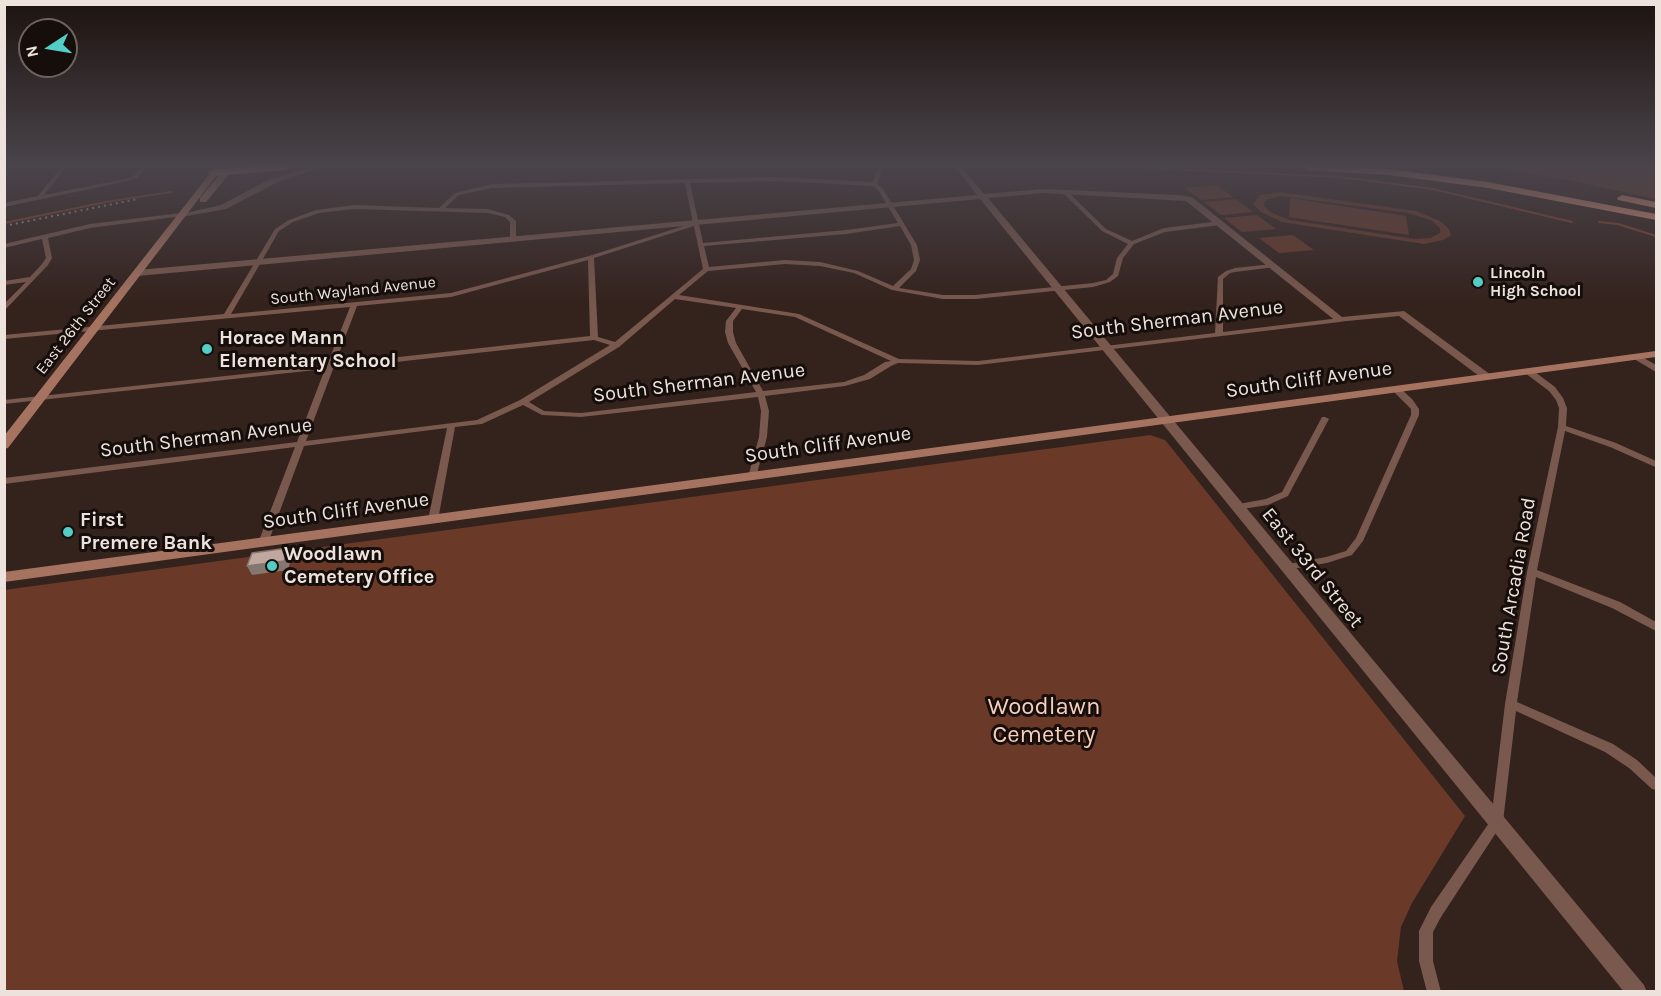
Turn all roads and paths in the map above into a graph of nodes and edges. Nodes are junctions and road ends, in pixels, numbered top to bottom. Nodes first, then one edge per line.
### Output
1 (311, 213) edge
2 (497, 213) edge
3 (693, 213) edge
4 (803, 213) edge
5 (895, 213) edge
6 (997, 213) edge
7 (1087, 213) edge
8 (1208, 213) edge
9 (1597, 213) edge
10 (1638, 213) edge
11 (185, 214) joint
12 (1656, 217) edge
13 (1220, 223) junction
14 (695, 224) junction
15 (902, 224) junction
16 (1656, 228) edge
17 (45, 236) junction
18 (513, 240) junction
19 (1132, 243) junction
20 (700, 245) junction
21 (4, 246) edge
22 (591, 257) junction
23 (257, 263) junction
24 (1273, 266) junction
25 (706, 269) junction
26 (137, 273) junction
27 (32, 279) junction
28 (4, 283) edge
29 (1058, 288) junction
30 (894, 289) junction
31 (676, 297) junction
32 (354, 304) junction
33 (740, 307) junction
34 (4, 309) edge
35 (226, 316) junction
36 (1340, 320) junction
37 (93, 330) junction
38 (1219, 334) junction
39 (4, 337) edge
40 (594, 338) junction
41 (616, 345) junction
42 (1105, 346) junction
43 (1656, 354) edge
44 (1637, 357) junction
45 (898, 361) junction
46 (330, 367) junction
47 (1656, 369) edge
48 (1528, 371) junction
49 (1486, 377) junction
50 (1396, 389) junction
51 (761, 394) junction
52 (41, 398) junction
53 (4, 402) edge
54 (523, 402) junction
55 (1325, 419) dead end
56 (1166, 421) junction
57 (451, 427) junction
58 (1562, 427) junction
59 (300, 444) junction
60 (4, 445) edge
61 (1656, 465) edge
62 (752, 477) junction
63 (4, 481) edge
64 (1236, 507) junction
65 (433, 520) junction
66 (262, 543) junction
67 (1286, 567) junction
68 (1532, 572) junction
69 (4, 577) edge
70 (1656, 627) edge
71 (1511, 704) junction
72 (1656, 785) edge
73 (1497, 822) junction
74 (1434, 992) edge
75 (1637, 992) edge

1 - 23 street
2 - 18 street
3 - 14 street
4 - 14 street
5 - 15 street
6 - 29 street, East 33rd Street
7 - 19 street
8 - 13 street
9 - 16 highway
10 - 12 highway
11 - 17 street
11 - 26 main road, East 26th Street
13 - 19 street
13 - 24 street
14 - 18 street
14 - 20 street
14 - 22 street, South Wayland Avenue
15 - 20 street
15 - 30 street
17 - 21 street
17 - 27 street
18 - 23 street
19 - 29 street
20 - 25 street
22 - 32 street, South Wayland Avenue
22 - 40 street
23 - 26 street
23 - 35 street
24 - 36 street
24 - 38 street
25 - 30 street
25 - 31 street
26 - 37 main road, East 26th Street
27 - 28 street
27 - 34 street
29 - 30 street
29 - 42 street, East 33rd Street
31 - 33 street
31 - 41 street
32 - 35 street, South Wayland Avenue
32 - 46 street
33 - 45 street
33 - 51 street
35 - 37 street, South Wayland Avenue
36 - 38 street, South Sherman Avenue
36 - 49 street, South Sherman Avenue
37 - 39 street, South Wayland Avenue
37 - 52 main road, East 26th Street
38 - 42 street, South Sherman Avenue
40 - 41 street
40 - 46 street
41 - 54 street
42 - 45 street, South Sherman Avenue
42 - 56 street, East 33rd Street
43 - 44 main road, South Cliff Avenue
44 - 47 street
44 - 48 main road, South Cliff Avenue
45 - 51 street, South Sherman Avenue
46 - 52 street
46 - 59 street
48 - 49 main road, South Cliff Avenue
48 - 58 street, South Arcadia Road
49 - 50 main road, South Cliff Avenue
50 - 56 main road, South Cliff Avenue
50 - 67 street
51 - 54 street, South Sherman Avenue
51 - 62 street
52 - 53 street
52 - 60 main road, East 26th Street
54 - 57 street, South Sherman Avenue
55 - 64 street
56 - 62 main road, South Cliff Avenue
56 - 64 street, East 33rd Street
57 - 59 street, South Sherman Avenue
57 - 65 street
58 - 61 street
58 - 68 street, South Arcadia Road
59 - 63 street, South Sherman Avenue
59 - 66 street
62 - 65 main road, South Cliff Avenue
64 - 67 street, East 33rd Street
65 - 66 main road, South Cliff Avenue
66 - 69 main road, South Cliff Avenue
67 - 73 street, East 33rd Street
68 - 70 street
68 - 71 street, South Arcadia Road
71 - 72 street
71 - 73 street, South Arcadia Road
73 - 74 street
73 - 75 street, East 33rd Street

